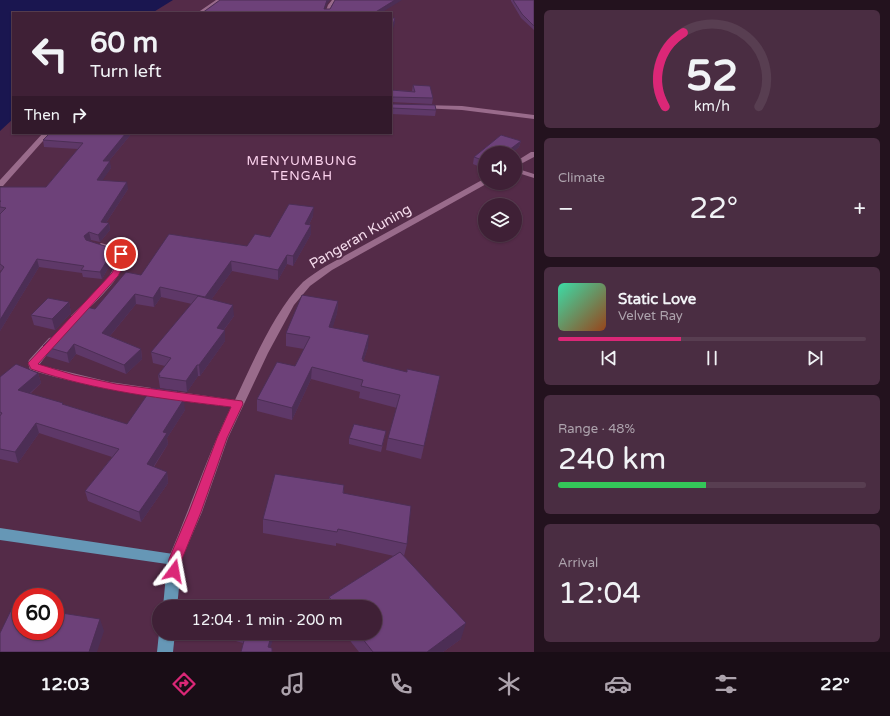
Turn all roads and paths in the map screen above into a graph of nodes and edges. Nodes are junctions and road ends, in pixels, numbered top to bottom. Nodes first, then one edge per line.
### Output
1 (219, 0) edge
2 (335, 0) edge
3 (201, 12) edge
4 (327, 12) edge
5 (418, 107) edge
6 (534, 116) edge
7 (46, 134) edge
8 (534, 154) edge
9 (522, 161) edge
10 (522, 172) edge
11 (534, 176) edge
12 (0, 184) edge
13 (478, 186) edge
14 (91, 244) edge
15 (71, 321) edge
16 (60, 333) edge
17 (238, 404) junction
18 (0, 534) edge
19 (175, 559) junction
20 (171, 600) edge
21 (166, 640) edge
22 (165, 652) edge

1 - 3 street
2 - 4 street
5 - 6 street
7 - 12 street
8 - 9 street
10 - 11 street
13 - 17 street, Pangeran Kuning
14 - 15 street
16 - 17 street
17 - 19 street, Pangeran Kuning
18 - 19 main road
19 - 20 main road
21 - 22 main road

